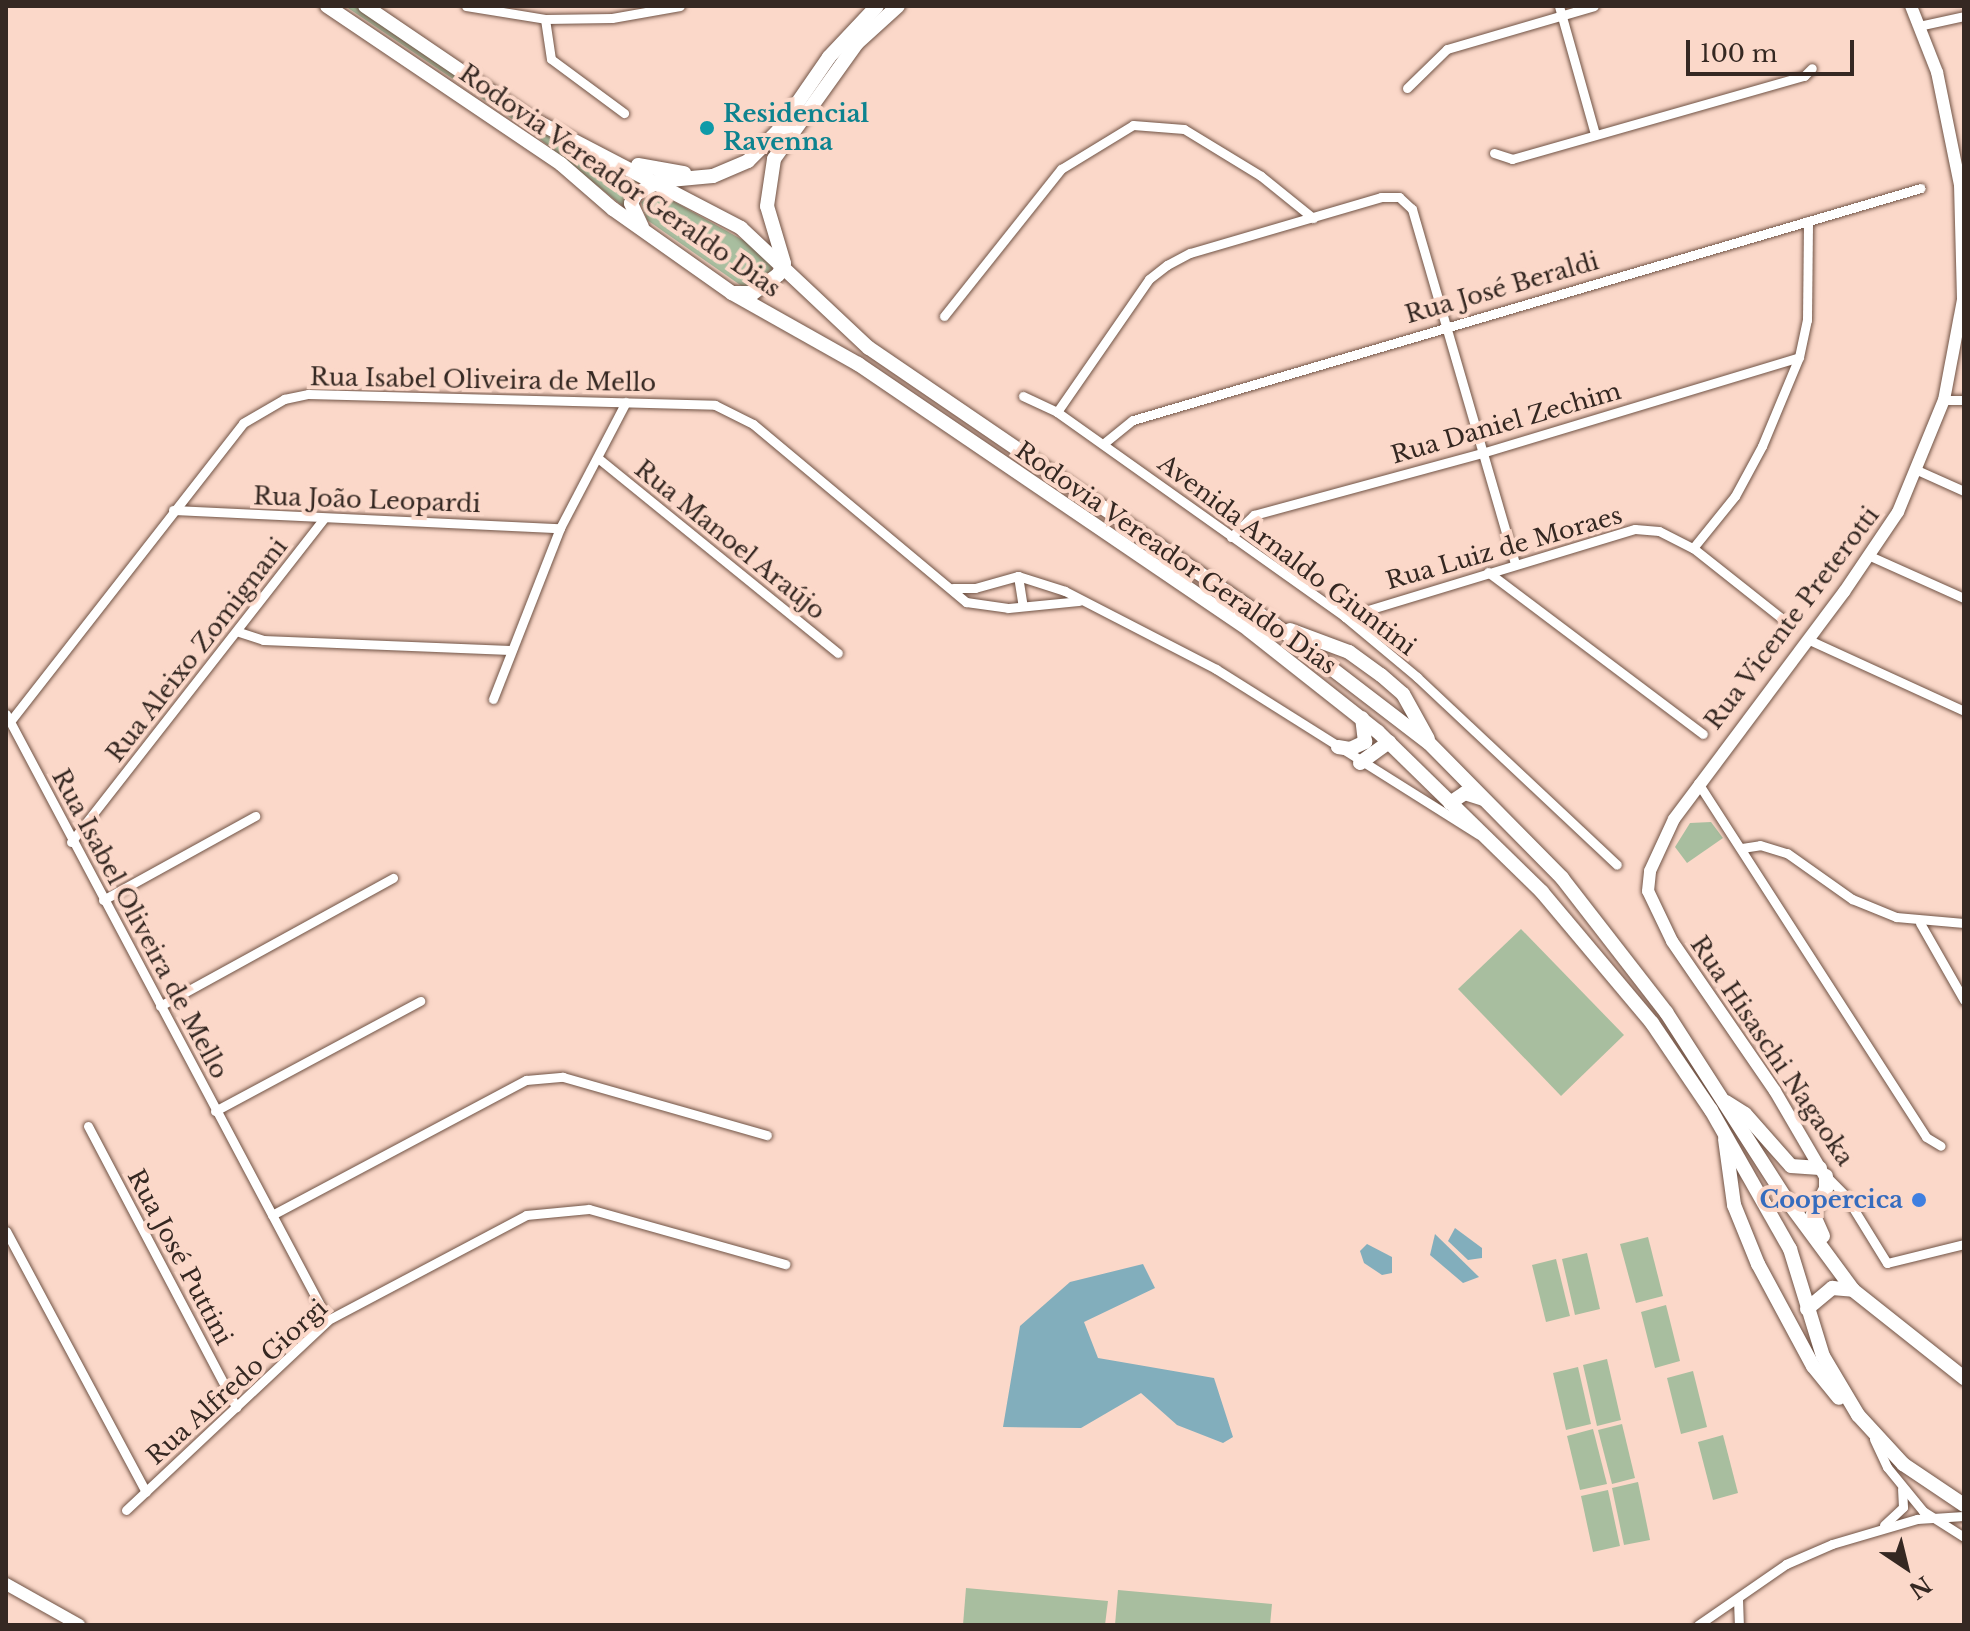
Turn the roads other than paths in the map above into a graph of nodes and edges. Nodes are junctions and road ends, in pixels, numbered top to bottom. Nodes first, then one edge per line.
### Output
1 (327, 6) edge
2 (365, 6) edge
3 (466, 6) edge
4 (680, 6) edge
5 (877, 6) edge
6 (898, 6) edge
7 (1594, 6) edge
8 (1911, 6) edge
9 (1560, 11) edge
10 (1964, 16) edge
11 (545, 19) junction
12 (1919, 26) junction
13 (1812, 68) dead end
14 (1407, 88) dead end
15 (624, 113) dead end
16 (1595, 134) junction
17 (1494, 153) dead end
18 (614, 160) junction
19 (713, 176) junction
20 (659, 181) junction
21 (1921, 188) dead end
22 (1313, 218) junction
23 (1808, 221) junction
24 (1963, 225) edge
25 (644, 231) junction
26 (784, 263) junction
27 (732, 293) junction
28 (1963, 312) edge
29 (944, 316) dead end
30 (1446, 324) junction
31 (1799, 357) junction
32 (1023, 396) dead end
33 (1944, 400) junction
34 (1964, 400) edge
35 (626, 402) junction
36 (1057, 412) junction
37 (1103, 444) junction
38 (1482, 453) junction
39 (598, 458) junction
40 (1917, 470) junction
41 (1964, 491) edge
42 (173, 510) junction
43 (323, 519) junction
44 (560, 528) junction
45 (1231, 537) junction
46 (1693, 548) junction
47 (1870, 556) junction
48 (1515, 564) junction
49 (1488, 572) junction
50 (1018, 576) junction
51 (953, 588) junction
52 (1964, 598) edge
53 (1079, 601) junction
54 (1023, 606) junction
55 (1345, 617) junction
56 (1275, 625) junction
57 (1790, 625) dead end
58 (239, 632) junction
59 (1807, 639) junction
60 (510, 650) junction
61 (838, 653) dead end
62 (1388, 667) junction
63 (1417, 677) junction
64 (1403, 694) junction
65 (493, 699) dead end
66 (1964, 711) edge
67 (9, 717) edge
68 (1362, 718) junction
69 (1703, 734) dead end
70 (1389, 742) junction
71 (1429, 743) junction
72 (1338, 747) junction
73 (1442, 755) junction
74 (1360, 763) junction
75 (1414, 768) junction
76 (1698, 783) junction
77 (1450, 803) junction
78 (1490, 803) junction
79 (255, 816) dead end
80 (1491, 841) junction
81 (71, 842) junction
82 (1742, 848) junction
83 (1617, 865) dead end
84 (1650, 871) joint
85 (393, 878) dead end
86 (103, 900) junction
87 (1920, 923) junction
88 (1964, 923) edge
89 (1964, 1000) edge
90 (420, 1001) dead end
91 (160, 1006) junction
92 (1724, 1101) junction
93 (215, 1111) junction
94 (88, 1126) dead end
95 (1724, 1131) junction
96 (767, 1135) dead end
97 (1941, 1146) dead end
98 (1823, 1172) junction
99 (272, 1215) junction
100 (6, 1231) edge
101 (1964, 1244) edge
102 (1830, 1259) junction
103 (785, 1264) dead end
104 (1853, 1290) junction
105 (1807, 1309) junction
106 (328, 1320) junction
107 (1964, 1378) edge
108 (236, 1407) junction
109 (1858, 1415) junction
110 (1873, 1436) junction
111 (1902, 1486) junction
112 (146, 1492) junction
113 (1964, 1505) edge
114 (126, 1510) dead end
115 (1964, 1516) edge
116 (1932, 1518) junction
117 (1874, 1531) junction
118 (1964, 1537) edge
119 (6, 1584) edge
120 (1738, 1599) junction
121 (79, 1625) edge
122 (1698, 1625) edge
123 (1739, 1625) edge

1 - 25 main road, Rodovia Vereador Geraldo Dias
2 - 18 main road, Rodovia Vereador Geraldo Dias
3 - 11 street
4 - 11 street
5 - 19 main road
6 - 26 main road
7 - 9 street
8 - 12 street, Rua Vicente Preterotti
9 - 14 street
9 - 16 street
10 - 12 street
11 - 15 street
12 - 24 street, Rua Vicente Preterotti
13 - 16 street
16 - 17 street
18 - 19 main road
18 - 20 main road, Rodovia Vereador Geraldo Dias
19 - 20 main road
20 - 25 main road
20 - 26 main road, Rodovia Vereador Geraldo Dias
21 - 23 street, Rua José Beraldi
22 - 29 street
22 - 30 street
22 - 36 street
23 - 30 street, Rua José Beraldi
23 - 31 street
24 - 28 street, Rua Vicente Preterotti
25 - 27 main road, Rodovia Vereador Geraldo Dias
26 - 27 main road
26 - 56 main road, Rodovia Vereador Geraldo Dias
27 - 68 main road, Rodovia Vereador Geraldo Dias
28 - 33 street, Rua Vicente Preterotti
30 - 37 street, Rua José Beraldi
30 - 38 street
31 - 38 street, Rua Daniel Zechim
31 - 46 street
32 - 36 street, Avenida Arnaldo Giuntini
33 - 34 street
33 - 40 street, Rua Vicente Preterotti
35 - 39 street
35 - 42 street, Rua Isabel Oliveira de Mello
35 - 51 street, Rua Isabel Oliveira de Mello
36 - 37 street, Avenida Arnaldo Giuntini
37 - 45 street, Avenida Arnaldo Giuntini
38 - 45 street, Rua Daniel Zechim
38 - 48 street
39 - 44 street
39 - 61 street, Rua Manoel Araújo
40 - 41 street
40 - 47 street, Rua Vicente Preterotti
42 - 43 street, Rua João Leopardi
42 - 67 street, Rua Isabel Oliveira de Mello
43 - 44 street, Rua João Leopardi
43 - 58 street, Rua Aleixo Zomignani
44 - 60 street
45 - 55 street, Avenida Arnaldo Giuntini
46 - 48 street, Rua Luiz de Moraes
46 - 57 street, Rua Luiz de Moraes
47 - 52 street
47 - 59 street, Rua Vicente Preterotti
48 - 49 street, Rua Luiz de Moraes
49 - 55 street, Rua Luiz de Moraes
49 - 69 street
50 - 51 street
50 - 53 street
50 - 54 street
51 - 54 street, Rua Isabel Oliveira de Mello
53 - 54 street, Rua Isabel Oliveira de Mello
53 - 72 street
55 - 62 street, Avenida Arnaldo Giuntini
56 - 62 main road
56 - 71 main road, Rodovia Vereador Geraldo Dias
58 - 60 street
58 - 81 street, Rua Aleixo Zomignani
59 - 66 street
59 - 76 street, Rua Vicente Preterotti
60 - 65 street
62 - 63 street, Avenida Arnaldo Giuntini
62 - 64 main road
63 - 64 street
63 - 83 street, Avenida Arnaldo Giuntini
64 - 71 main road
67 - 81 street, Rua Isabel Oliveira de Mello
68 - 70 main road, Rodovia Vereador Geraldo Dias
68 - 72 main road
70 - 74 main road
70 - 75 main road, Rodovia Vereador Geraldo Dias
71 - 73 main road, Rodovia Vereador Geraldo Dias
72 - 74 street
73 - 75 main road
73 - 78 main road, Rodovia Vereador Geraldo Dias
74 - 80 street
75 - 77 main road, Rodovia Vereador Geraldo Dias
76 - 82 street
76 - 84 street, Rua Vicente Preterotti
77 - 78 main road
77 - 80 main road, Rodovia Vereador Geraldo Dias
78 - 92 main road, Rodovia Vereador Geraldo Dias
79 - 86 street
80 - 95 main road, Rodovia Vereador Geraldo Dias
81 - 86 street, Rua Isabel Oliveira de Mello
82 - 87 street
82 - 97 street
84 - 98 street, Rua Hisaschi Nagaoka
85 - 91 street
86 - 91 street, Rua Isabel Oliveira de Mello
87 - 88 street
87 - 89 street
90 - 93 street
91 - 93 street, Rua Isabel Oliveira de Mello
92 - 98 main road
92 - 102 main road, Rodovia Vereador Geraldo Dias
93 - 99 street, Rua Isabel Oliveira de Mello
94 - 108 street, Rua José Puttini
95 - 105 main road, Rodovia Vereador Geraldo Dias
95 - 109 main road
96 - 99 street
98 - 101 street, Rua Hisaschi Nagaoka
98 - 102 main road
99 - 106 street, Rua Isabel Oliveira de Mello
100 - 112 street
102 - 104 main road, Rodovia Vereador Geraldo Dias
103 - 106 street, Rua Alfredo Giorgi
104 - 105 main road
104 - 107 main road, Rodovia Vereador Geraldo Dias
105 - 109 main road, Rodovia Vereador Geraldo Dias
106 - 108 street, Rua Alfredo Giorgi
108 - 112 street, Rua Alfredo Giorgi
109 - 110 main road, Rodovia Vereador Geraldo Dias
110 - 111 street
110 - 113 main road, Rodovia Vereador Geraldo Dias
111 - 116 street
111 - 117 street
112 - 114 street, Rua Alfredo Giorgi
115 - 116 street
116 - 117 street
116 - 118 street
117 - 120 street
119 - 121 street
120 - 122 street
120 - 123 street

